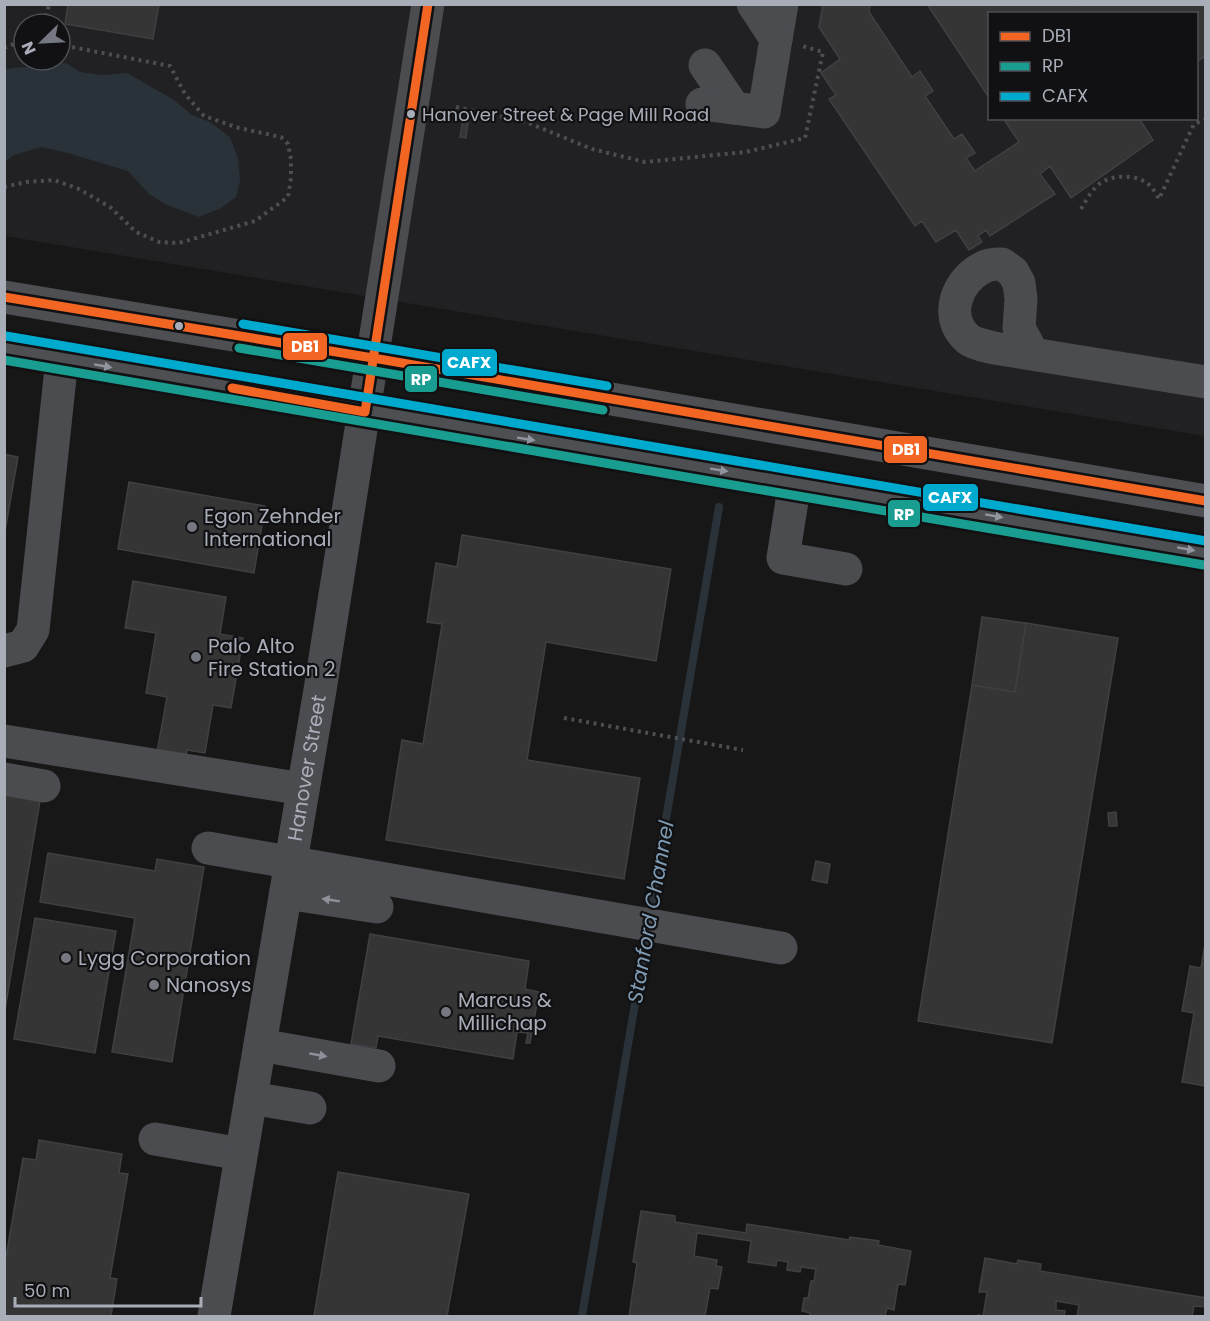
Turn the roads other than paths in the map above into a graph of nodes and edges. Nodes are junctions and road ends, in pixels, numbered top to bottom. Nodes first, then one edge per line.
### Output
1 (428, 4) edge
2 (753, 4) edge
3 (782, 4) edge
4 (776, 39) junction
5 (705, 65) dead end
6 (4, 297) edge
7 (4, 348) edge
8 (1033, 354) dead end
9 (373, 358) junction
10 (62, 359) junction
11 (1206, 382) edge
12 (365, 412) junction
13 (795, 482) junction
14 (1206, 501) edge
15 (1206, 553) edge
16 (846, 569) dead end
17 (4, 651) edge
18 (4, 741) edge
19 (4, 779) edge
20 (44, 786) dead end
21 (303, 789) junction
22 (208, 848) dead end
23 (288, 878) junction
24 (377, 908) dead end
25 (781, 948) dead end
26 (260, 1045) junction
27 (379, 1066) dead end
28 (251, 1098) junction
29 (310, 1108) dead end
30 (155, 1139) dead end
31 (242, 1154) junction
32 (214, 1317) edge

1 - 9 street, Hanover Street
2 - 4 street
3 - 4 street
4 - 5 street
6 - 9 main road
7 - 10 main road
8 - 11 street
9 - 12 street, Hanover Street
9 - 14 main road
10 -> 12 main road
10 - 17 street
12 -> 13 main road
12 - 21 street, Hanover Street
13 -> 15 main road
13 - 16 street
18 - 21 street
19 - 20 street
21 - 23 street, Hanover Street
22 - 23 street
24 -> 23 street
23 - 25 street
23 - 26 street, Hanover Street
26 -> 27 street
26 - 28 street, Hanover Street
28 - 29 street
28 - 31 street, Hanover Street
30 - 31 street
31 - 32 street, Hanover Street

